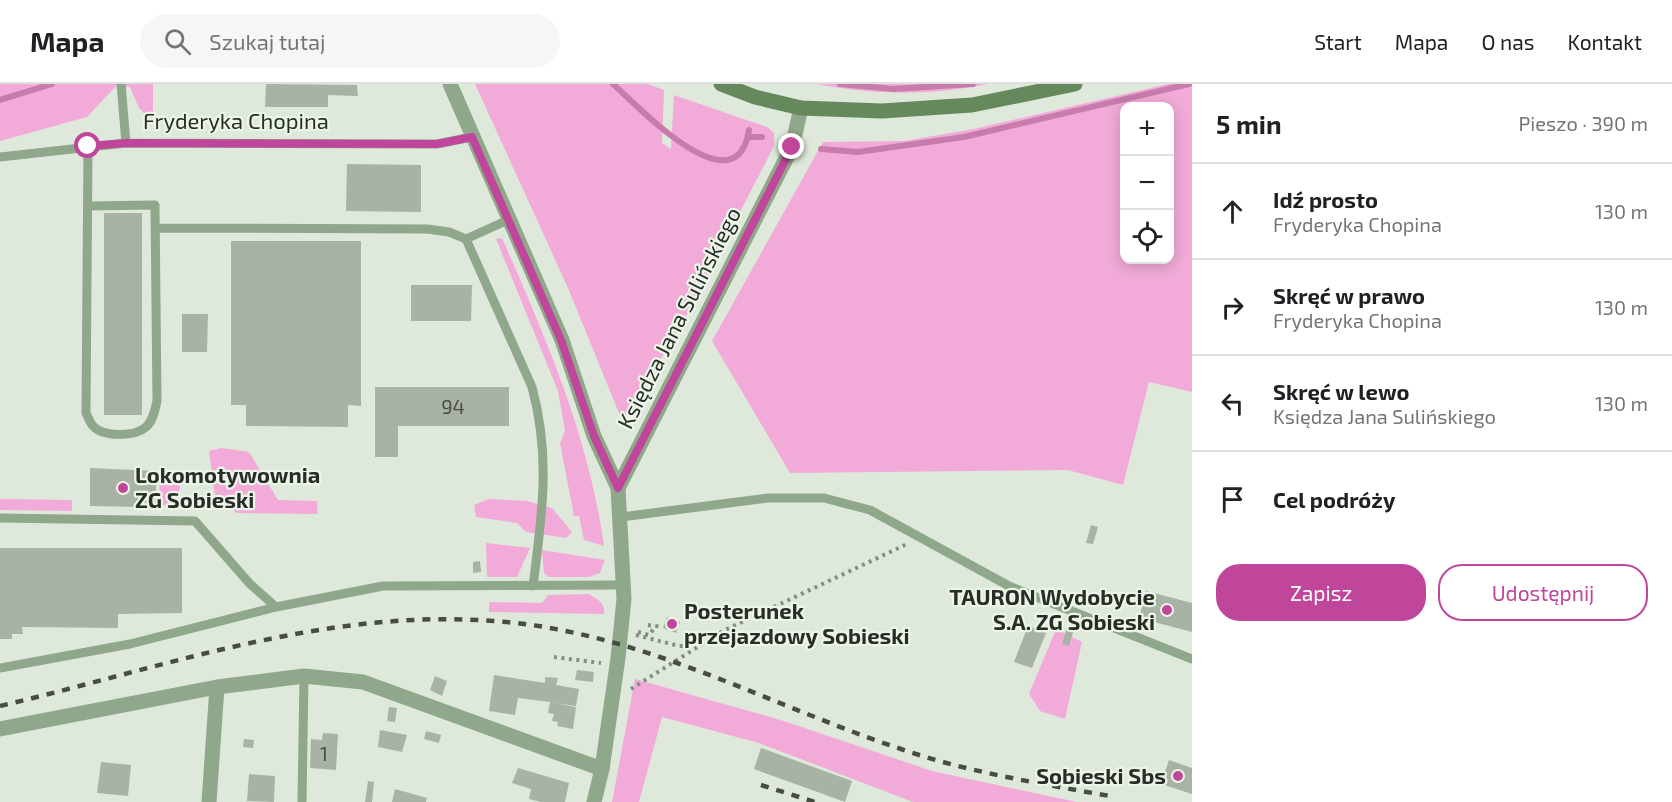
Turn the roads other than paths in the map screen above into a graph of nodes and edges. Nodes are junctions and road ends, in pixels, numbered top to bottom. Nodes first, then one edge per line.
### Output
1 (121, 84) edge
2 (450, 84) edge
3 (721, 84) edge
4 (1075, 84) edge
5 (801, 108) junction
6 (472, 137) junction
7 (126, 143) junction
8 (88, 146) junction
9 (0, 157) edge
10 (89, 206) junction
11 (508, 220) junction
12 (155, 228) junction
13 (466, 239) junction
14 (618, 488) junction
15 (621, 517) junction
16 (0, 518) edge
17 (624, 585) junction
18 (533, 586) junction
19 (276, 607) junction
20 (1192, 659) edge
21 (0, 668) edge
22 (304, 676) junction
23 (217, 687) junction
24 (0, 729) edge
25 (602, 769) junction
26 (209, 802) edge
27 (302, 802) edge
28 (594, 802) edge

1 - 7 lane
2 - 6 street
3 - 5 main road
4 - 5 main road
5 - 14 street, Księdza Jana Sulińskiego
6 - 7 lane, Fryderyka Chopina
6 - 11 street
7 - 8 lane, Fryderyka Chopina
8 - 9 lane, Fryderyka Chopina
8 - 10 lane
10 - 12 lane
10 - 12 lane
11 - 13 lane
11 - 14 street
12 - 13 lane
13 - 18 lane
14 - 15 street
15 - 17 street
15 - 20 lane
16 - 19 lane
17 - 18 lane
17 - 25 street
18 - 19 lane
19 - 21 lane
22 - 23 street
22 - 25 street
22 - 27 lane
23 - 24 street
23 - 26 street
25 - 28 street

